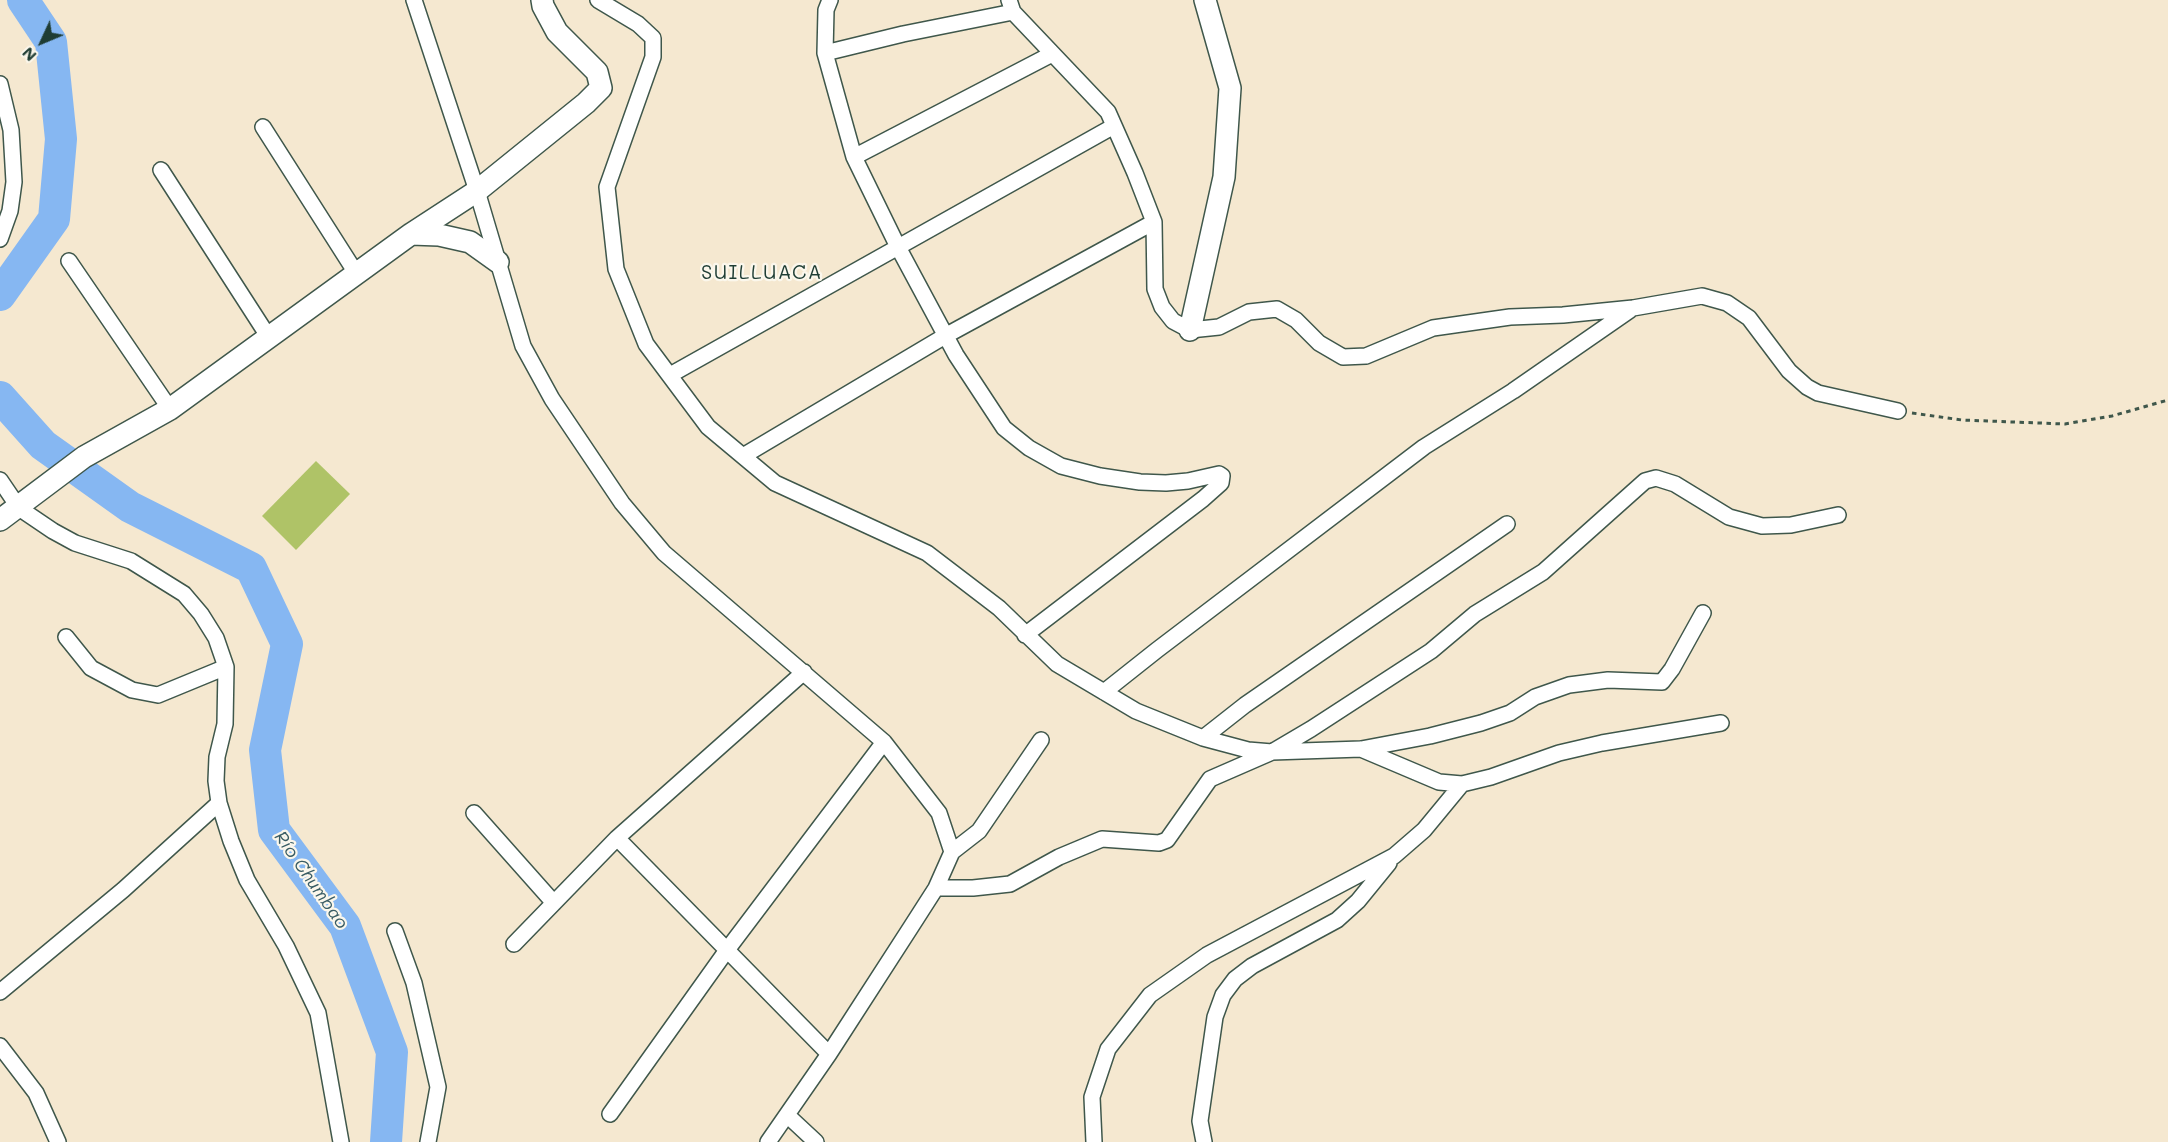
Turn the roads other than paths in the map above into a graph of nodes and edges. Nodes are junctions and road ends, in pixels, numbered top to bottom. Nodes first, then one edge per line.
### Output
1 (414, 0) edge
2 (542, 0) edge
3 (598, 0) edge
4 (830, 0) edge
5 (1205, 0) edge
6 (1011, 6) edge
7 (825, 53) junction
8 (1052, 54) junction
9 (0, 84) edge
10 (1114, 126) junction
11 (263, 127) dead end
12 (854, 157) junction
13 (161, 170) dead end
14 (477, 191) junction
15 (1154, 222) junction
16 (411, 234) junction
17 (0, 239) edge
18 (898, 248) junction
19 (69, 261) dead end
20 (498, 262) junction
21 (356, 273) junction
22 (1633, 308) junction
23 (1190, 330) junction
24 (268, 336) junction
25 (945, 336) junction
26 (670, 375) junction
27 (170, 409) junction
28 (1898, 411) road end
29 (743, 456) junction
30 (0, 480) edge
31 (24, 504) junction
32 (1838, 515) dead end
33 (0, 520) edge
34 (1507, 524) dead end
35 (1703, 613) dead end
36 (1025, 635) junction
37 (66, 637) dead end
38 (226, 667) junction
39 (804, 672) junction
40 (1104, 692) junction
41 (1721, 723) dead end
42 (1203, 738) junction
43 (1041, 740) dead end
44 (884, 742) junction
45 (1361, 749) junction
46 (1272, 752) junction
47 (1461, 784) junction
48 (219, 803) junction
49 (474, 813) dead end
50 (617, 838) junction
51 (952, 852) junction
52 (1395, 856) junction
53 (936, 888) junction
54 (554, 903) junction
55 (395, 931) dead end
56 (514, 944) dead end
57 (727, 950) junction
58 (0, 992) edge
59 (0, 1046) edge
60 (829, 1054) junction
61 (610, 1114) dead end
62 (787, 1115) junction
63 (58, 1142) edge
64 (341, 1142) edge
65 (428, 1142) edge
66 (768, 1142) edge
67 (816, 1142) edge
68 (1094, 1142) edge
69 (1204, 1142) edge

1 - 14 street
2 - 14 street
3 - 26 street
4 - 7 street
5 - 23 street
6 - 7 street
6 - 8 street
7 - 12 street
8 - 10 street
8 - 12 street
9 - 17 street
10 - 15 street
10 - 18 street
11 - 21 street
12 - 18 street
13 - 24 street
14 - 16 street
14 - 20 street
15 - 23 street
15 - 25 street
16 - 20 street
16 - 21 street
18 - 25 street
18 - 26 street
19 - 27 street
20 - 39 street
21 - 24 street
22 - 23 street
22 - 28 street
22 - 40 street
24 - 27 street
25 - 29 street
25 - 36 street
26 - 29 street
27 - 31 street
29 - 36 street
30 - 31 street
31 - 33 street
31 - 38 street
32 - 46 street
34 - 42 street
35 - 45 street
36 - 40 street
37 - 38 street
38 - 48 street
39 - 44 street
39 - 50 street
40 - 42 street
41 - 47 street
42 - 46 street
43 - 51 street
44 - 51 street
44 - 57 street
45 - 46 street
45 - 47 street
46 - 53 street
47 - 52 street
48 - 58 street
48 - 64 street
49 - 54 street
50 - 54 street
50 - 57 street
51 - 53 street
52 - 68 street
52 - 69 street
53 - 60 street
54 - 56 street
55 - 65 street
57 - 60 street
57 - 61 street
59 - 63 street
60 - 62 street
62 - 66 street
62 - 67 street

